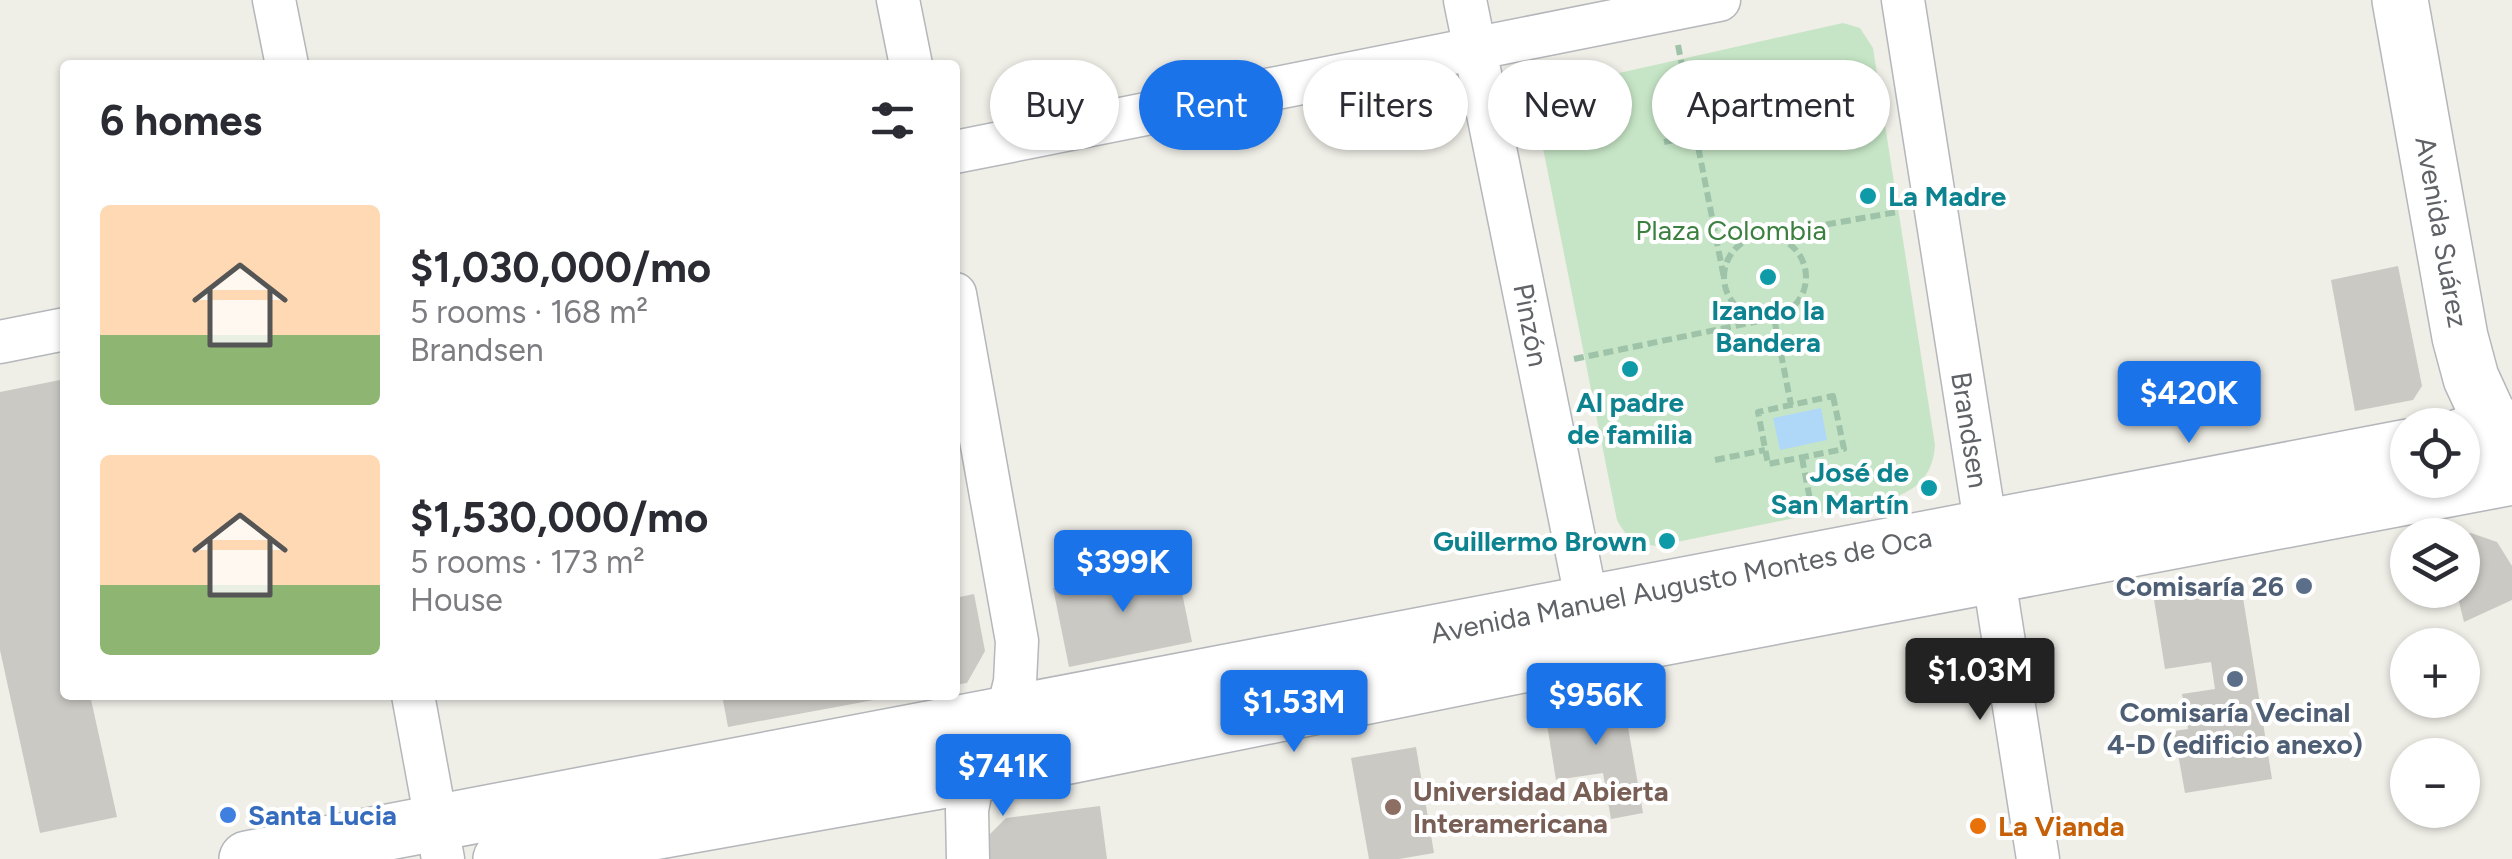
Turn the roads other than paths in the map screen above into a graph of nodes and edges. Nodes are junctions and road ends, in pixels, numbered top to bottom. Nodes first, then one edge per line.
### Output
1 (274, 0) edge
2 (898, 0) edge
3 (1466, 0) edge
4 (1718, 0) edge
5 (1903, 0) edge
6 (2400, 0) edge
7 (1476, 49) junction
8 (286, 60) edge
9 (911, 60) edge
10 (960, 151) edge
11 (960, 322) edge
12 (60, 330) edge
13 (0, 342) edge
14 (2499, 445) edge
15 (2390, 451) edge
16 (1990, 552) junction
17 (1592, 626) junction
18 (415, 700) edge
19 (1007, 714) junction
20 (974, 776) junction
21 (440, 841) edge
22 (247, 859) edge
23 (501, 859) edge
24 (968, 859) edge
25 (2038, 859) edge

1 - 8 street
2 - 9 street
3 - 7 street, Pinzón
4 - 7 street
5 - 16 street, Brandsen
6 - 14 main road, Avenida Suárez
7 - 10 street
7 - 17 street, Pinzón
11 - 19 street
12 - 13 street
14 - 16 main road, Avenida Manuel Augusto Montes de Oca
15 - 16 main road, Avenida Manuel Augusto Montes de Oca
16 - 17 main road, Avenida Manuel Augusto Montes de Oca
16 - 17 main road, Avenida Manuel Augusto Montes de Oca
16 - 25 street, Brandsen
17 - 19 main road, Avenida Manuel Augusto Montes de Oca
17 - 20 main road, Avenida Manuel Augusto Montes de Oca
18 - 21 street
19 - 20 street
19 - 21 main road, Avenida Manuel Augusto Montes de Oca
20 - 23 main road, Avenida Manuel Augusto Montes de Oca
20 - 24 street
21 - 22 main road, Avenida Manuel Augusto Montes de Oca

